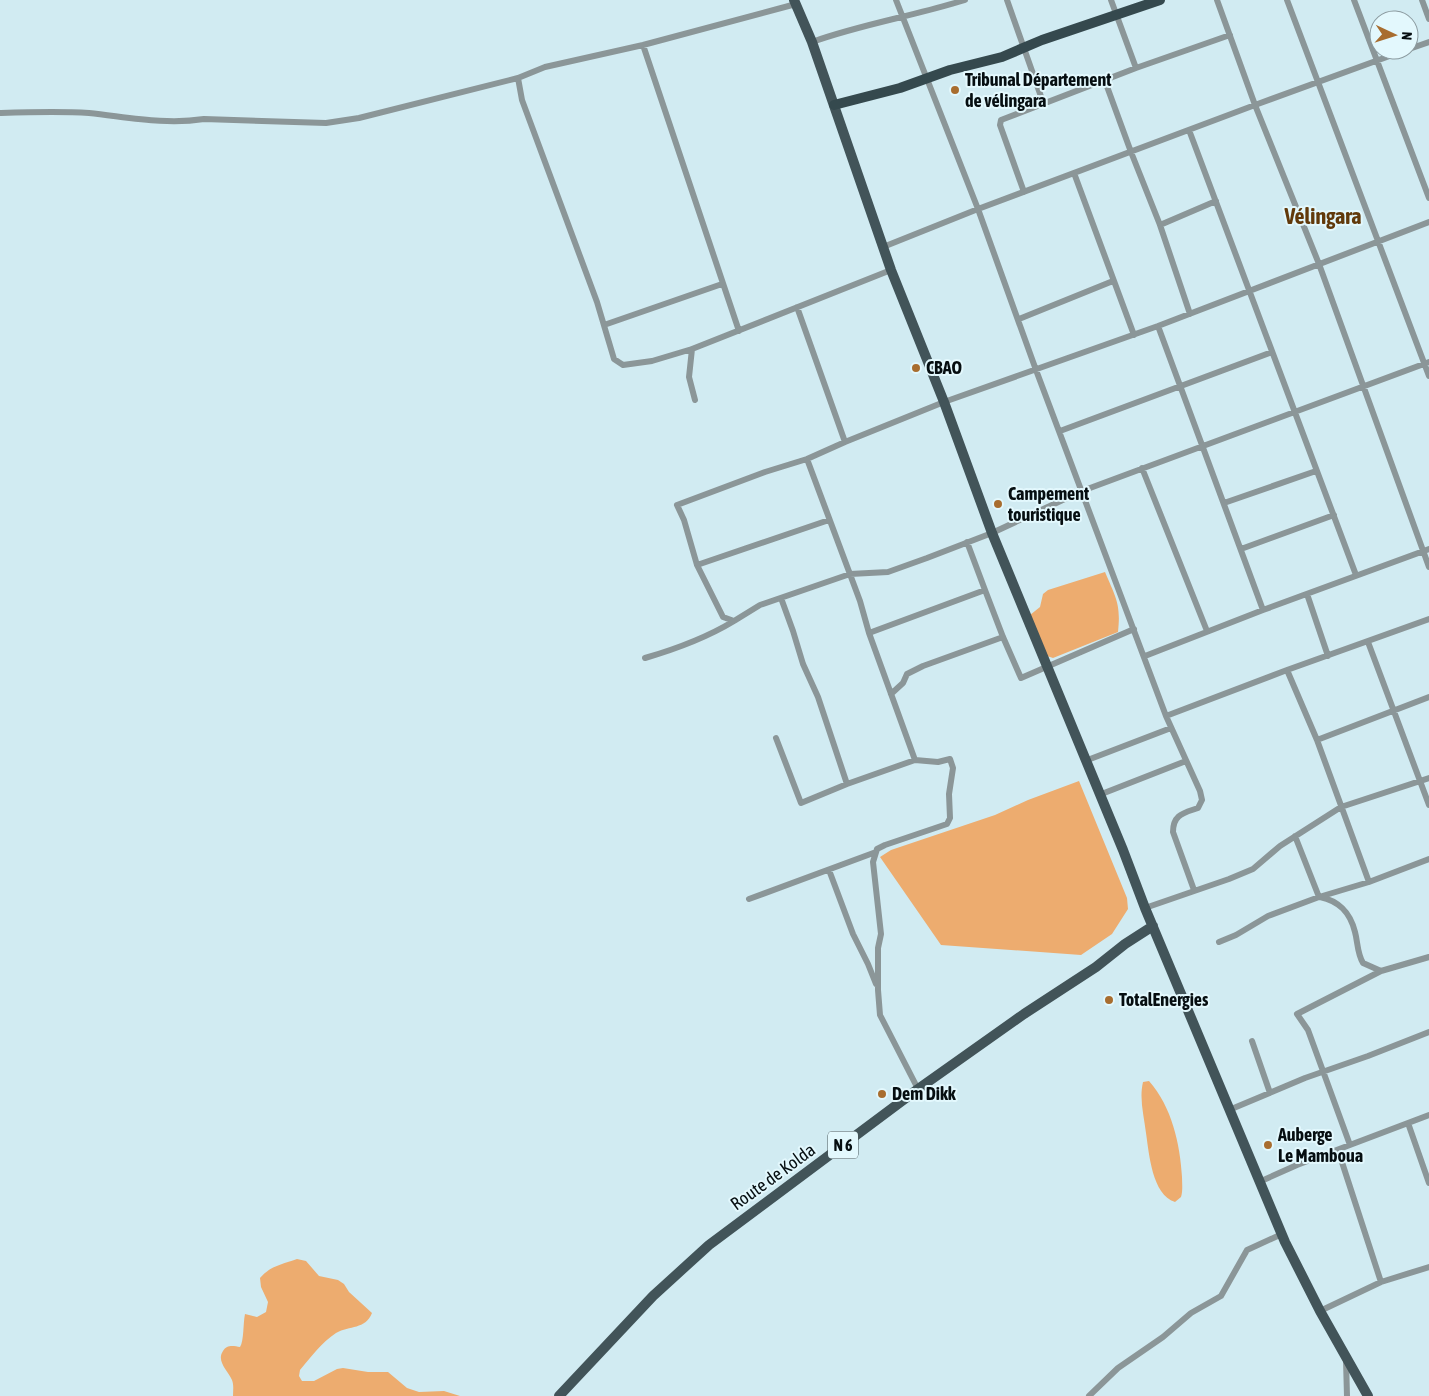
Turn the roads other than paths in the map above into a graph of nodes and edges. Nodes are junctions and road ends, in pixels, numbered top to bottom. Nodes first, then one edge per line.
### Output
1 (896, 0) edge
2 (965, 0) edge
3 (1007, 0) edge
4 (1112, 0) edge
5 (1160, 0) edge
6 (1217, 0) edge
7 (1287, 0) edge
8 (1354, 0) edge
9 (1422, 0) edge
10 (795, 2) edge
11 (1117, 15) junction
12 (902, 16) junction
13 (1429, 19) edge
14 (1230, 35) junction
15 (1369, 41) edge
16 (812, 42) junction
17 (643, 45) junction
18 (1022, 48) junction
19 (1376, 60) joint
20 (1136, 68) junction
21 (518, 78) junction
22 (927, 78) junction
23 (1105, 81) junction
24 (1317, 82) junction
25 (834, 105) junction
26 (1044, 105) junction
27 (1255, 105) junction
28 (0, 113) edge
29 (1189, 130) junction
30 (1131, 152) junction
31 (1074, 173) junction
32 (1024, 192) junction
33 (1429, 198) edge
34 (1216, 201) junction
35 (978, 209) junction
36 (1429, 222) edge
37 (1160, 225) junction
38 (1378, 242) junction
39 (883, 247) junction
40 (1318, 264) junction
41 (891, 270) junction
42 (1113, 281) junction
43 (722, 284) junction
44 (1249, 292) junction
45 (797, 307) junction
46 (1190, 314) junction
47 (1019, 319) junction
48 (604, 325) junction
49 (1158, 326) junction
50 (739, 331) junction
51 (1134, 335) junction
52 (692, 349) junction
53 (1272, 352) junction
54 (1427, 363) edge
55 (1036, 370) junction
56 (1429, 376) edge
57 (1180, 387) junction
58 (1362, 387) junction
59 (695, 400) dead end
60 (944, 402) junction
61 (1294, 412) junction
62 (1060, 432) junction
63 (845, 442) junction
64 (1203, 445) junction
65 (808, 459) junction
66 (1142, 468) junction
67 (1316, 471) junction
68 (1082, 491) junction
69 (1224, 503) junction
70 (1334, 515) junction
71 (829, 520) junction
72 (992, 533) junction
73 (967, 542) junction
74 (1241, 549) junction
75 (1426, 550) edge
76 (698, 565) junction
77 (1429, 567) edge
78 (850, 574) junction
79 (1356, 575) junction
80 (985, 590) junction
81 (1307, 594) junction
82 (781, 598) junction
83 (1263, 610) junction
84 (1429, 619) edge
85 (734, 621) junction
86 (1134, 629) junction
87 (1206, 631) junction
88 (869, 633) junction
89 (1003, 637) junction
90 (1368, 642) junction
91 (1145, 656) junction
92 (1328, 656) junction
93 (645, 658) dead end
94 (1046, 667) junction
95 (1287, 670) junction
96 (891, 694) junction
97 (1429, 697) edge
98 (1392, 711) junction
99 (1166, 716) junction
100 (1171, 728) junction
101 (776, 738) dead end
102 (1316, 740) junction
103 (914, 760) junction
104 (1085, 760) junction
105 (1186, 761) junction
106 (1429, 778) edge
107 (1420, 781) junction
108 (847, 784) junction
109 (1099, 795) junction
110 (1429, 805) edge
111 (1341, 807) junction
112 (1294, 836) junction
113 (876, 852) junction
114 (1429, 859) edge
115 (829, 870) junction
116 (1369, 882) junction
117 (1194, 890) junction
118 (1319, 897) junction
119 (749, 898) dead end
120 (1145, 908) junction
121 (1153, 926) junction
122 (1218, 942) dead end
123 (1428, 960) edge
124 (1381, 970) junction
125 (878, 990) junction
126 (1429, 1032) edge
127 (1252, 1041) dead end
128 (1323, 1072) junction
129 (918, 1089) junction
130 (1270, 1093) junction
131 (1229, 1110) junction
132 (1429, 1115) edge
133 (1408, 1123) junction
134 (1350, 1145) junction
135 (1338, 1150) junction
136 (1259, 1182) junction
137 (1429, 1183) edge
138 (1282, 1234) junction
139 (1429, 1267) edge
140 (1381, 1282) junction
141 (1320, 1311) junction
142 (1346, 1358) junction
143 (560, 1396) edge
144 (1089, 1396) edge
145 (1347, 1396) edge
146 (1368, 1396) edge

1 - 12 street
2 - 12 street
3 - 18 street
4 - 11 street
5 - 11 highway
6 - 14 street
7 - 24 street
8 - 15 street
9 - 13 street
10 - 16 main road
10 - 17 street
11 - 18 highway
11 - 20 street
12 - 16 street
12 - 22 street
14 - 20 street
14 - 27 street
16 - 25 main road
17 - 21 street
17 - 43 street
18 - 22 highway
18 - 26 street
19 - 24 street
19 - 33 street
20 - 23 street
21 - 28 street
21 - 48 street
22 - 25 highway
22 - 35 street
23 - 26 street
23 - 30 street
24 - 27 street
24 - 38 street
25 - 39 main road
26 - 32 street
27 - 29 street
27 - 40 street
29 - 30 street
29 - 34 street
30 - 31 street
30 - 37 street
31 - 32 street
31 - 42 street
32 - 35 street
34 - 37 street
34 - 44 street
35 - 39 street
35 - 47 street
36 - 38 street
37 - 46 street
38 - 40 street
38 - 54 street
39 - 41 main road
40 - 44 street
40 - 58 street
41 - 45 street
41 - 60 main road
42 - 47 street
42 - 51 street
43 - 48 street
43 - 50 street
44 - 46 street
44 - 53 street
45 - 50 street
45 - 63 street
46 - 49 street
47 - 55 street
48 - 52 street
49 - 51 street
49 - 57 street
50 - 52 street
51 - 55 street
52 - 59 street
53 - 57 street
53 - 61 street
54 - 56 street
54 - 58 street
55 - 60 street
55 - 62 street
57 - 62 street
57 - 64 street
58 - 61 street
58 - 75 street
60 - 63 street
60 - 72 main road
61 - 64 street
61 - 67 street
62 - 68 street
63 - 65 street
64 - 66 street
64 - 69 street
65 - 71 street
65 - 76 street
66 - 68 street
66 - 87 street
67 - 69 street
67 - 70 street
68 - 72 street
68 - 86 street
69 - 74 street
70 - 74 street
70 - 79 street
71 - 76 street
71 - 78 street
72 - 73 street
72 - 94 main road
73 - 78 street
73 - 80 street
74 - 83 street
75 - 77 street
75 - 79 street
76 - 85 street
78 - 82 street
78 - 88 street
79 - 81 street
80 - 88 street
80 - 89 street
81 - 83 street
81 - 92 street
82 - 85 street
82 - 108 street
83 - 87 street
84 - 90 street
85 - 93 street
86 - 91 street
86 - 94 street
87 - 91 street
88 - 96 street
89 - 94 street
89 - 96 street
90 - 92 street
90 - 98 street
91 - 99 street
92 - 95 street
94 - 104 main road
95 - 99 street
95 - 102 street
96 - 103 street
97 - 98 street
98 - 102 street
98 - 107 street
99 - 100 street
100 - 104 street
100 - 105 street
101 - 108 street
102 - 111 street
103 - 108 street
103 - 113 street
104 - 109 main road
105 - 109 street
105 - 117 street
106 - 107 street
107 - 110 street
107 - 111 street
109 - 120 main road
111 - 112 street
111 - 116 street
112 - 117 street
112 - 118 street
113 - 115 street
113 - 125 street
114 - 116 street
115 - 119 street
115 - 125 street
116 - 118 street
117 - 120 street
118 - 122 street
118 - 124 street
120 - 121 main road
121 - 129 main road, Route de Kolda / N 6
121 - 131 main road
123 - 124 street
124 - 128 street
125 - 129 street
126 - 128 street
127 - 130 street
128 - 130 street
128 - 134 street
129 - 143 main road, Route de Kolda / N 6
130 - 131 street
131 - 136 main road
132 - 133 street
133 - 134 street
133 - 137 street
134 - 135 street
135 - 136 street
135 - 140 street
136 - 138 main road
138 - 141 main road
138 - 144 street
139 - 140 street
140 - 141 street
141 - 142 main road
142 - 145 street
142 - 146 main road

